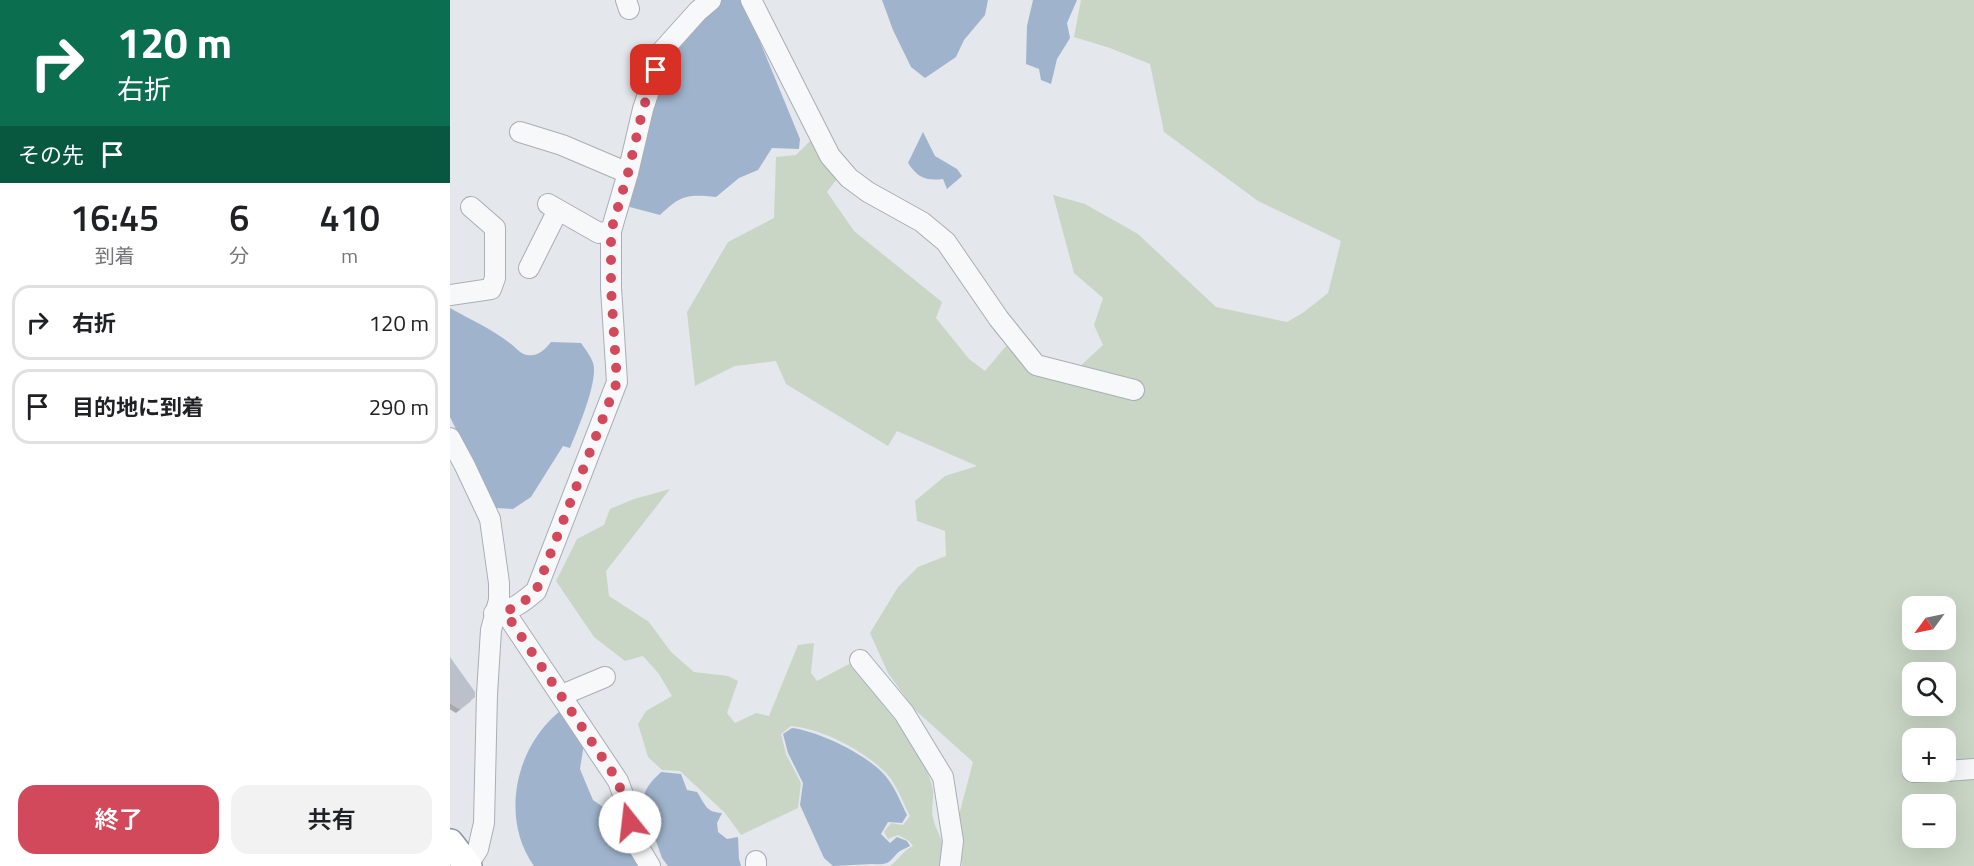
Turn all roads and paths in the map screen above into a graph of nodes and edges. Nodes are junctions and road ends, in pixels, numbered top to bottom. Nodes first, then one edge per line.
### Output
1 (711, 0) edge
2 (751, 0) edge
3 (520, 132) dead end
4 (628, 173) junction
5 (471, 207) dead end
6 (611, 231) junction
7 (529, 268) dead end
8 (450, 295) edge
9 (1134, 390) dead end
10 (450, 438) edge
11 (500, 612) junction
12 (860, 660) dead end
13 (605, 677) dead end
14 (562, 695) junction
15 (1974, 770) edge
16 (1956, 771) edge
17 (450, 843) edge
18 (468, 866) edge
19 (650, 866) edge
20 (950, 866) edge

1 - 4 street
2 - 9 street
3 - 4 street
4 - 6 street
5 - 8 street
6 - 7 street
6 - 11 street
10 - 11 street
11 - 14 street
11 - 18 street
12 - 20 street
13 - 14 street
14 - 19 street
15 - 16 street
17 - 18 highway

